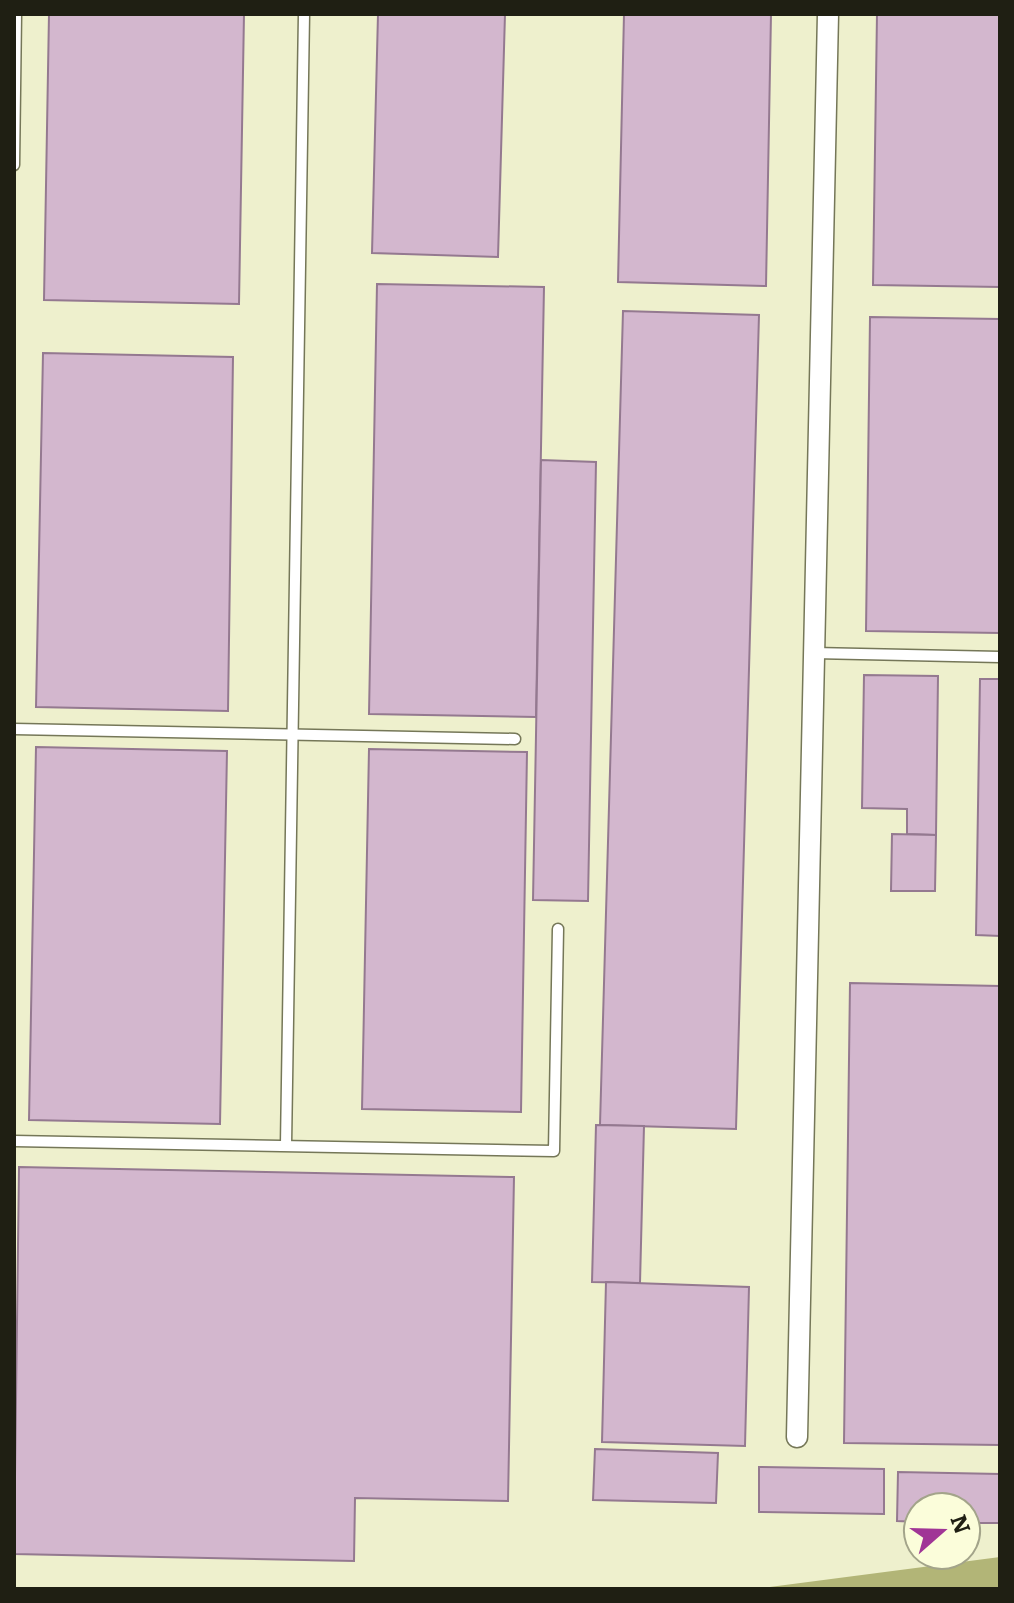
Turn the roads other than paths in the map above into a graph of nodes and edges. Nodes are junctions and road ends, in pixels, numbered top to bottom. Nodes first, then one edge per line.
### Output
1 (16, 14) edge
2 (304, 14) edge
3 (828, 14) edge
4 (14, 140) edge
5 (14, 165) edge
6 (814, 653) junction
7 (1000, 657) edge
8 (14, 729) edge
9 (292, 735) junction
10 (515, 739) dead end
11 (558, 929) dead end
12 (14, 1141) edge
13 (286, 1145) junction
14 (797, 1437) dead end

1 - 4 lane
2 - 9 lane
3 - 6 street
4 - 5 lane
6 - 7 lane
6 - 14 street
8 - 9 lane
9 - 10 lane
9 - 13 lane
11 - 13 lane
12 - 13 lane

